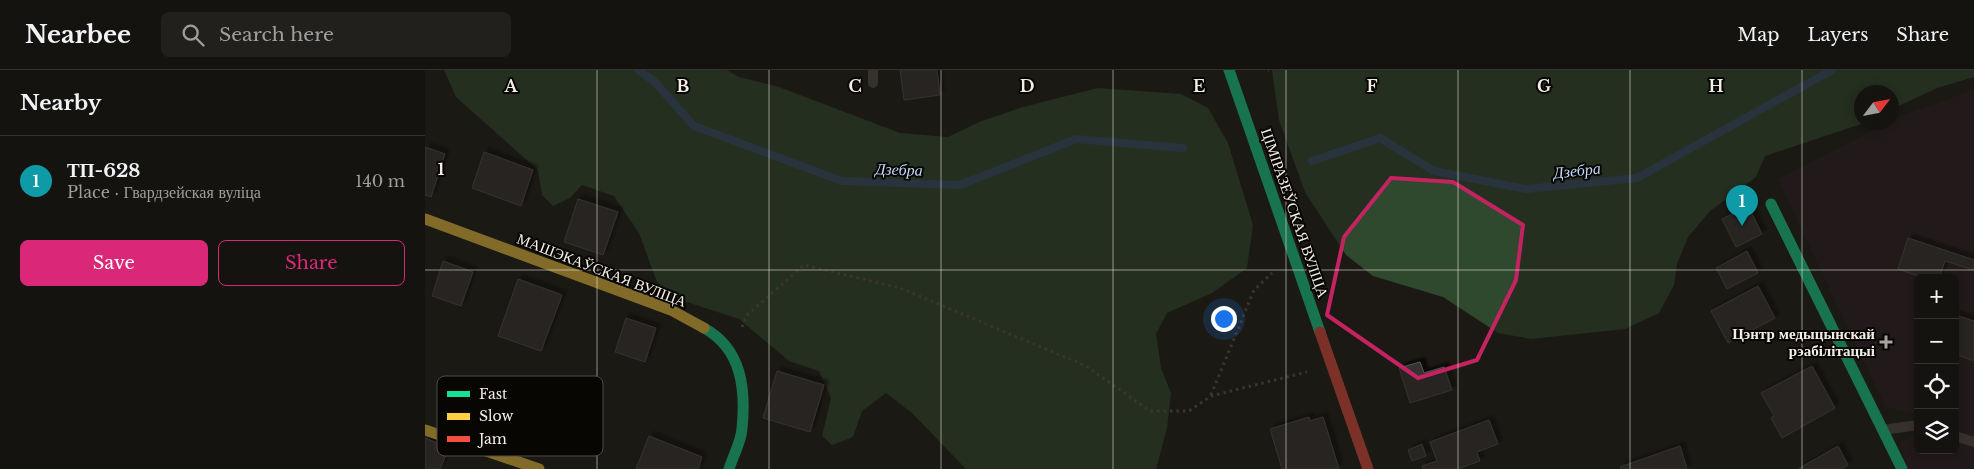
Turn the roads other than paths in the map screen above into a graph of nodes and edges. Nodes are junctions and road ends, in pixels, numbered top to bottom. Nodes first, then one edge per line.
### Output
1 (873, 70) edge
2 (1229, 70) edge
3 (873, 82) dead end
4 (1771, 204) dead end
5 (425, 219) edge
6 (1914, 426) edge
7 (425, 430) edge
8 (1882, 430) junction
9 (437, 434) edge
10 (1959, 437) edge
11 (1974, 442) edge
12 (501, 456) edge
13 (539, 469) edge
14 (729, 469) edge
15 (1368, 469) edge
16 (1902, 469) edge

1 - 3 lane
2 - 15 street, ЦІМІРАЗЕЎСКАЯ ВУЛІЦА
4 - 8 street
5 - 14 street, МАШЭКАЎСКАЯ ВУЛІЦА
6 - 8 lane
7 - 9 street
8 - 16 street
10 - 11 lane
12 - 13 street

